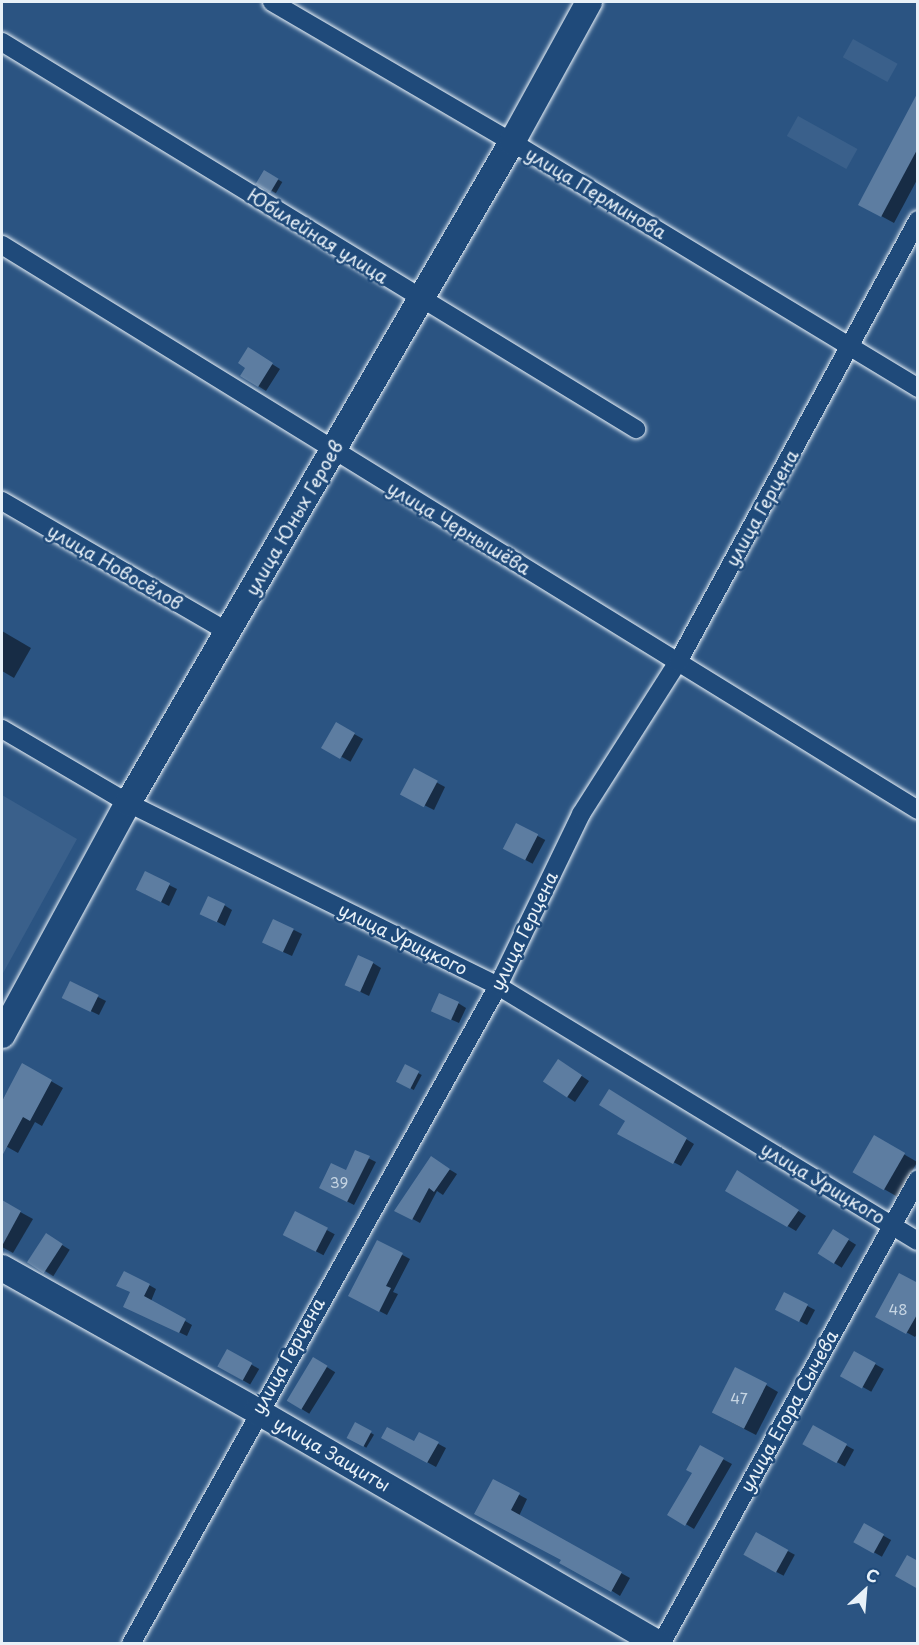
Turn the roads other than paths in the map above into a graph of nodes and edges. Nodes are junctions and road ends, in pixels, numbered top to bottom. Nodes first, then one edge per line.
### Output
1 (272, 2) edge
2 (589, 2) edge
3 (2, 42) edge
4 (512, 142) junction
5 (918, 220) edge
6 (2, 245) edge
7 (421, 299) junction
8 (850, 347) junction
9 (918, 388) edge
10 (636, 429) dead end
11 (333, 451) junction
12 (2, 501) edge
13 (228, 632) junction
14 (678, 662) junction
15 (2, 729) edge
16 (128, 803) junction
17 (918, 810) edge
18 (498, 986) junction
19 (2, 1035) edge
20 (918, 1179) edge
21 (892, 1225) junction
22 (918, 1241) edge
23 (2, 1268) edge
24 (257, 1411) junction
25 (130, 1644) edge
26 (660, 1644) edge

1 - 4 street, улица Перминова
2 - 4 street, улица Юных Героев
3 - 7 street, Юбилейная улица
4 - 7 street, улица Юных Героев
4 - 8 street, улица Перминова
5 - 8 street, улица Герцена
6 - 11 street, улица Чернышёва
7 - 10 street, Юбилейная улица
7 - 11 street, улица Юных Героев
8 - 9 street, улица Перминова
8 - 14 street, улица Герцена
11 - 13 street, улица Юных Героев
11 - 14 street, улица Чернышёва
12 - 13 street, улица Новосёлов
13 - 16 street, улица Юных Героев
14 - 17 street, улица Чернышёва
14 - 18 street, улица Герцена
15 - 16 street, улица Урицкого
16 - 18 street, улица Урицкого
16 - 19 street, улица Юных Героев
18 - 21 street, улица Урицкого
18 - 24 street, улица Герцена
20 - 21 street, улица Егора Сычева
21 - 22 street, улица Урицкого
21 - 26 street, улица Егора Сычева
23 - 24 street, улица Защиты
24 - 25 street, улица Герцена
24 - 26 street, улица Защиты

